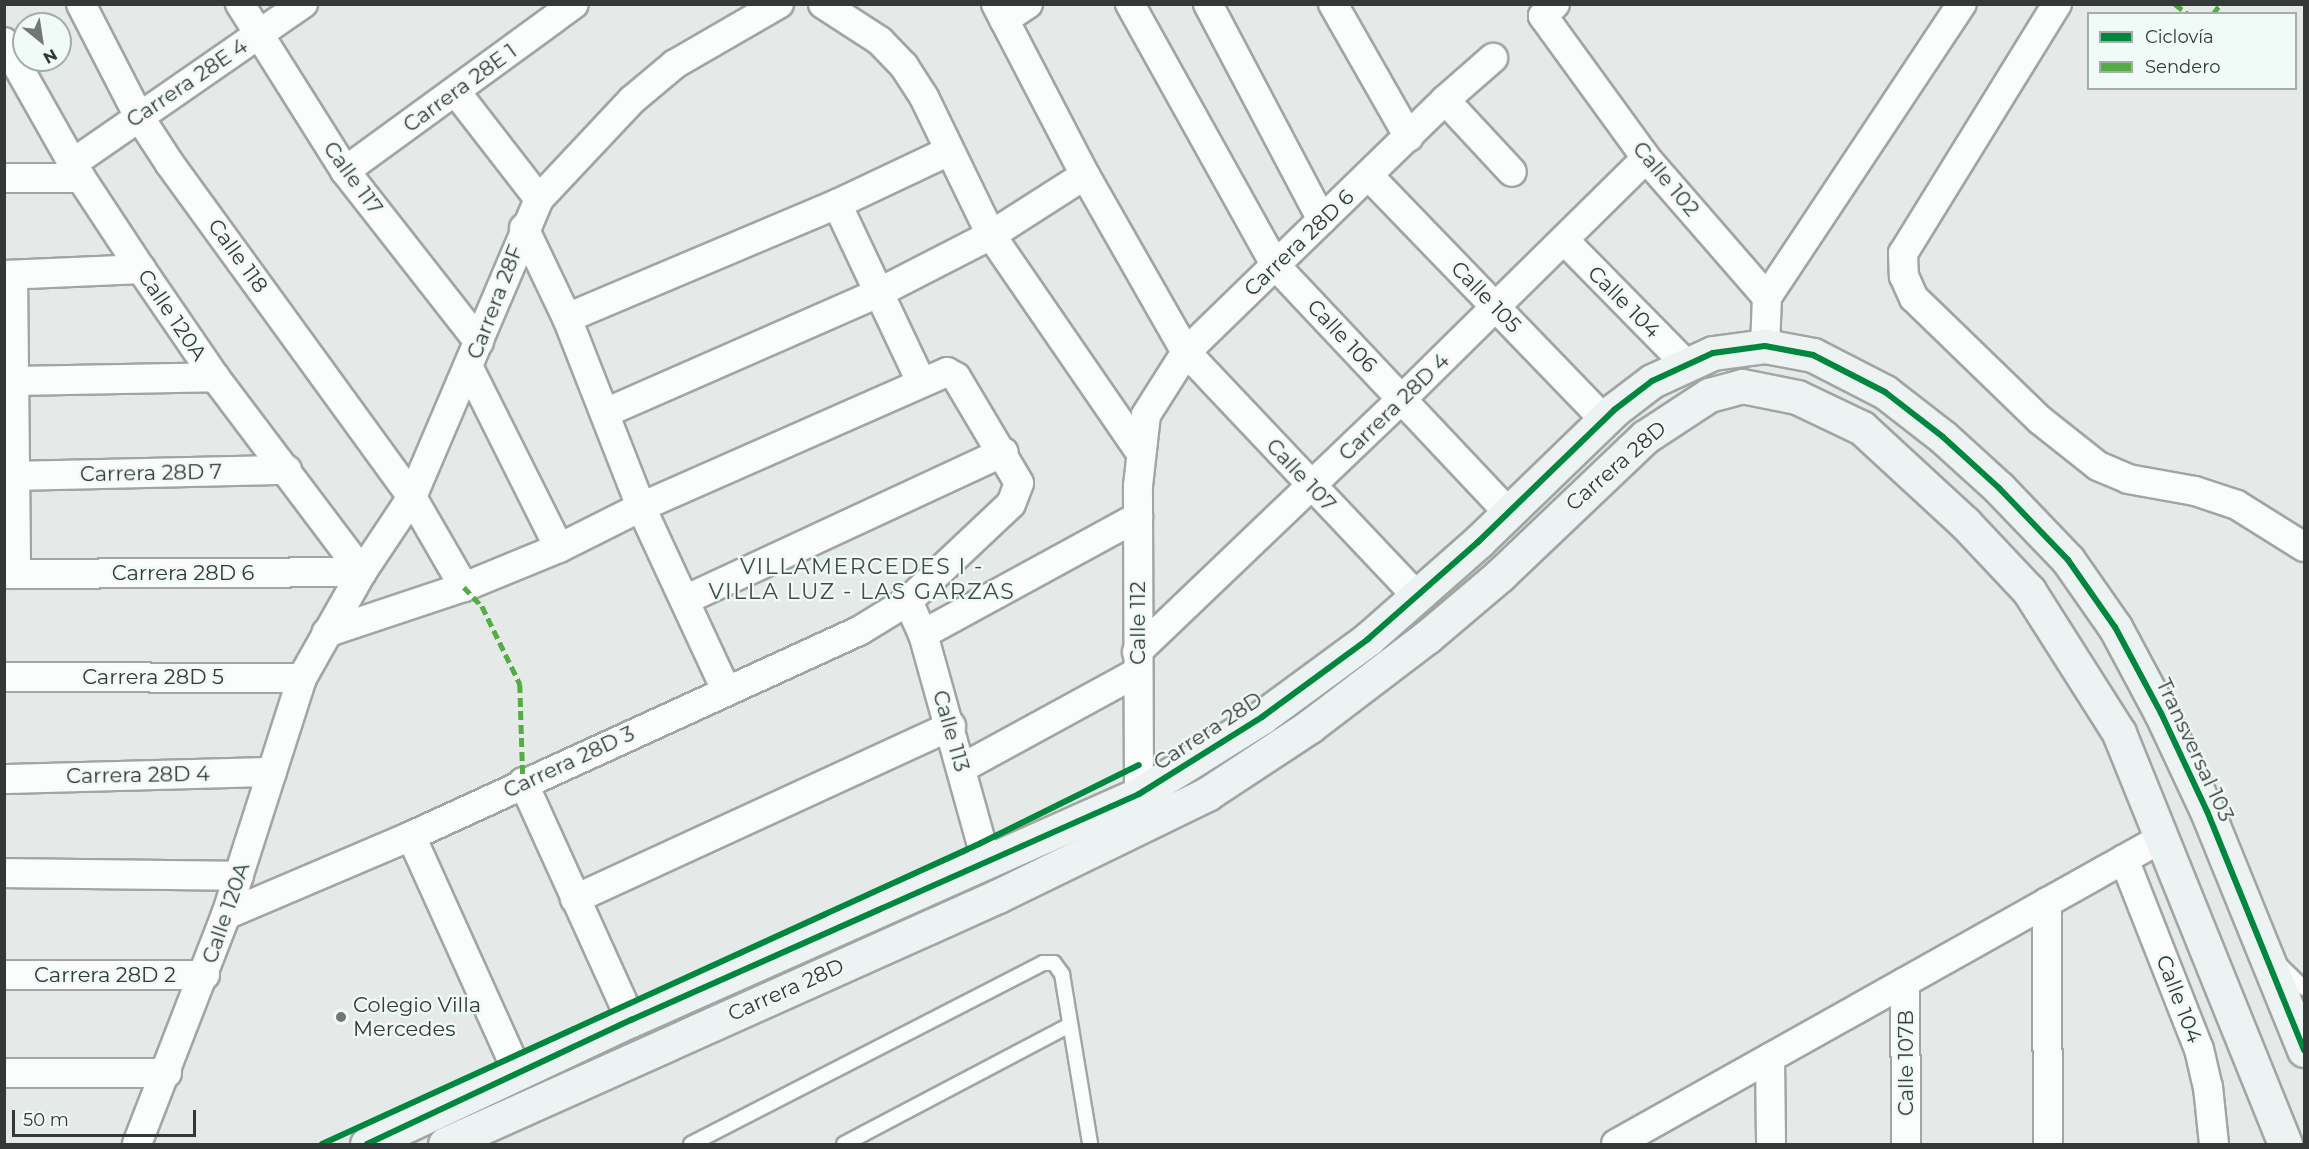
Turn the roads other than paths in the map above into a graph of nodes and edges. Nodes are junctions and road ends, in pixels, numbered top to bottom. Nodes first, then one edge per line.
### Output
1 (81, 4) edge
2 (240, 4) edge
3 (303, 4) edge
4 (574, 4) edge
5 (779, 4) edge
6 (823, 4) edge
7 (1028, 4) edge
8 (1130, 4) edge
9 (1208, 4) edge
10 (1333, 4) edge
11 (2057, 4) edge
12 (1954, 7) edge
13 (1549, 10) edge
14 (1000, 12) edge
15 (258, 36) junction
16 (4, 42) edge
17 (1493, 58) dead end
18 (456, 92) junction
19 (1445, 100) junction
20 (138, 115) junction
21 (1409, 137) junction
22 (949, 151) junction
23 (1646, 158) junction
24 (76, 170) junction
25 (345, 171) junction
26 (1512, 172) dead end
27 (1085, 175) junction
28 (1369, 176) junction
29 (4, 178) edge
30 (539, 199) junction
31 (837, 204) junction
32 (1322, 220) junction
33 (524, 228) junction
34 (991, 235) junction
35 (1564, 240) junction
36 (1275, 265) junction
37 (141, 269) junction
38 (9, 275) edge
39 (878, 293) junction
40 (1767, 297) junction
41 (1496, 308) junction
42 (567, 318) junction
43 (1765, 346) junction
44 (1186, 352) junction
45 (474, 355) junction
46 (1685, 363) junction
47 (215, 377) junction
48 (15, 381) junction
49 (921, 382) junction
50 (1401, 400) junction
51 (605, 412) junction
52 (1604, 419) junction
53 (1003, 452) junction
54 (1140, 452) junction
55 (287, 470) junction
56 (15, 476) junction
57 (1310, 486) junction
58 (412, 497) junction
59 (641, 507) junction
60 (1508, 512) junction
61 (1138, 517) junction
62 (2304, 547) edge
63 (559, 548) junction
64 (362, 572) junction
65 (10, 574) edge
66 (464, 587) junction
67 (1418, 597) junction
68 (687, 599) junction
69 (908, 601) junction
70 (326, 633) junction
71 (923, 634) junction
72 (1137, 662) junction
73 (4, 676) edge
74 (302, 678) junction
75 (726, 690) junction
76 (951, 726) junction
77 (962, 768) junction
78 (272, 772) junction
79 (4, 779) edge
80 (523, 782) junction
81 (1139, 794) junction
82 (411, 836) junction
83 (2162, 838) junction
84 (2124, 859) junction
85 (987, 863) junction
86 (4, 873) edge
87 (239, 876) junction
88 (574, 899) junction
89 (2047, 902) junction
90 (226, 915) junction
91 (2260, 937) junction
92 (4, 975) edge
93 (205, 975) junction
94 (1905, 982) junction
95 (2304, 988) edge
96 (631, 1020) junction
97 (1070, 1025) junction
98 (2304, 1050) edge
99 (1770, 1058) junction
100 (4, 1073) edge
101 (167, 1073) junction
102 (519, 1075) junction
103 (1627, 1141) edge
104 (137, 1144) edge
105 (367, 1144) edge
106 (445, 1144) edge
107 (691, 1144) edge
108 (844, 1144) edge
109 (1090, 1144) edge
110 (1771, 1144) edge
111 (1906, 1144) edge
112 (2048, 1144) edge
113 (2214, 1144) edge
114 (2285, 1144) edge

1 - 20 street, Calle 118
2 - 15 street, Calle 117
3 - 15 street, Carrera 28E 4
4 - 18 street, Carrera 28E 1
5 - 30 street, Carrera 28F
6 - 22 street
7 - 14 street
8 - 36 street, Calle 106
9 - 32 street
10 - 21 street
11 - 62 street
12 - 40 street
13 - 23 street, Calle 102
14 - 27 street, Calle 107
15 - 20 street, Carrera 28E 4
15 - 25 street, Calle 117
16 - 24 street, Calle 120A
17 - 19 street, Carrera 28D 6
18 - 25 street, Carrera 28E 1
18 - 30 street
19 - 21 street, Carrera 28D 6
19 - 26 street
20 - 24 street, Carrera 28E 4
20 - 58 street, Calle 118
21 - 28 street, Carrera 28D 6
22 - 31 street
22 - 34 street
23 - 35 street, Carrera 28D 4
23 - 40 street, Calle 102
24 - 29 street
24 - 37 street, Calle 120A
25 - 45 street, Calle 117
27 - 34 street
27 - 44 street, Calle 107
28 - 32 street, Carrera 28D 6
28 - 41 street, Calle 105
30 - 33 street, Carrera 28F
31 - 39 street
31 - 42 street
32 - 36 street, Carrera 28D 6
33 - 42 street
33 - 45 street, Carrera 28F
34 - 39 street
34 - 54 street
35 - 41 street, Carrera 28D 4
35 - 46 street, Calle 104
36 - 44 street, Carrera 28D 6
36 - 50 street, Calle 106
37 - 38 street
37 - 47 street, Calle 120A
38 - 48 street
39 - 49 street
39 - 51 street
40 - 43 street
41 - 50 street, Carrera 28D 4
41 - 52 street, Calle 105
42 - 51 street
43 - 46 street, Carrera 28D
43 - 91 street, Transversal 103
44 - 54 street, Carrera 28D 6
44 - 57 street, Calle 107
45 - 58 street, Carrera 28F
45 - 63 street, Calle 117
46 - 52 street, Carrera 28D
47 - 48 street
47 - 55 street, Calle 120A
48 - 56 street
49 - 53 street
49 - 59 street
50 - 57 street, Carrera 28D 4
50 - 60 street, Calle 106
51 - 59 street
52 - 60 street, Carrera 28D
53 - 68 street
53 - 69 street
54 - 61 street, Calle 112
55 - 56 street, Carrera 28D 7
55 - 64 street, Calle 120A
56 - 65 street
57 - 67 street, Calle 107
57 - 72 street, Carrera 28D 4
58 - 64 street, Carrera 28F
58 - 66 street, Calle 118
59 - 63 street
59 - 68 street
60 - 67 street, Carrera 28D
61 - 71 street
61 - 72 street, Calle 112
63 - 66 street
64 - 65 street, Carrera 28D 6
64 - 70 street, Carrera 28F
66 - 70 street
67 - 81 street, Carrera 28D
68 - 75 street
69 - 71 street, Calle 113
69 - 75 street, Carrera 28D 3
70 - 74 street, Carrera 28F
71 - 76 street, Calle 113
72 - 77 street, Carrera 28D 4
72 - 81 street, Calle 112
73 - 74 street, Carrera 28D 5
74 - 78 street, Calle 120A
75 - 80 street, Carrera 28D 3
76 - 77 street, Calle 113
76 - 88 street
77 - 85 street, Calle 113
78 - 79 street, Carrera 28D 4
78 - 87 street, Calle 120A
80 - 82 street, Carrera 28D 3
80 - 88 street
81 - 85 street, Carrera 28D
82 - 90 street, Carrera 28D 3
82 - 102 street
83 - 84 street
83 - 106 street, Carrera 28D
83 - 114 street
84 - 89 street
84 - 113 street, Calle 104
85 - 96 street, Carrera 28D
86 - 87 street
87 - 90 street, Calle 120A
88 - 96 street
89 - 94 street
89 - 112 street
90 - 93 street, Calle 120A
91 - 95 lane
91 - 98 street, Transversal 103
92 - 93 street, Carrera 28D 2
93 - 101 street, Calle 120A
94 - 99 street
94 - 111 street, Calle 107B
96 - 102 street, Carrera 28D
97 - 107 lane
97 - 108 lane
97 - 109 lane
99 - 103 street
99 - 110 street
100 - 101 street
101 - 104 street, Calle 120A
102 - 105 street, Carrera 28D

